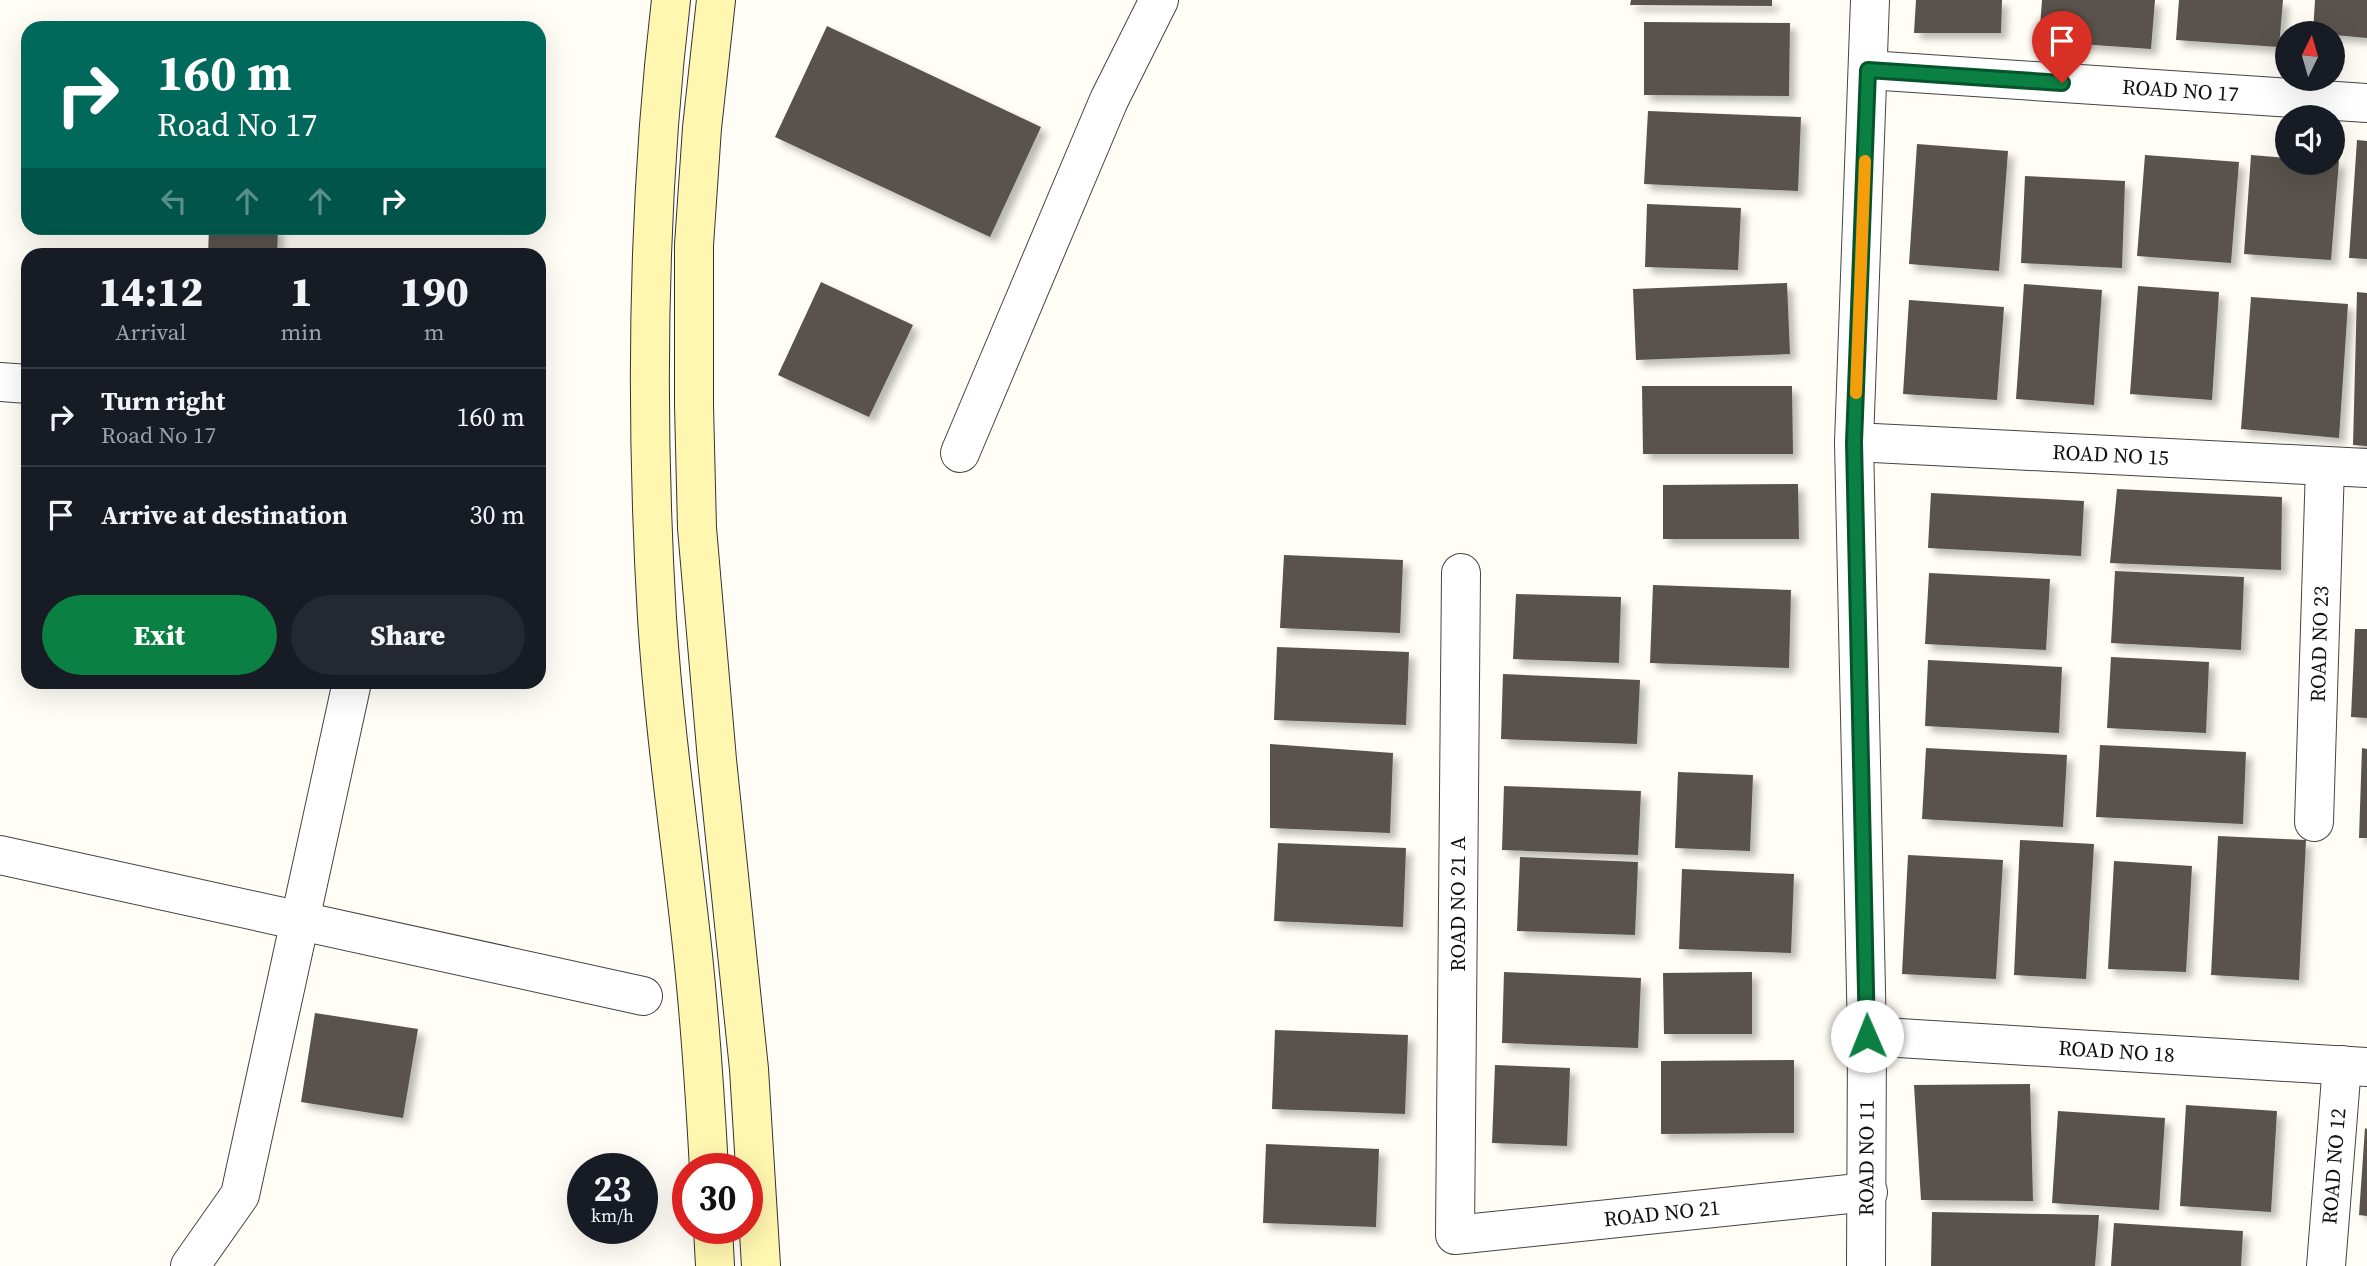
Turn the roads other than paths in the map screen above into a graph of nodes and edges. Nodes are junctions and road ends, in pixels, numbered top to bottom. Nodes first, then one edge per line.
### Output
1 (671, 0) edge
2 (716, 0) edge
3 (1159, 0) edge
4 (1870, 0) edge
5 (1868, 70) junction
6 (2367, 103) edge
7 (0, 382) edge
8 (21, 384) edge
9 (1854, 442) junction
10 (960, 453) dead end
11 (2325, 466) junction
12 (2367, 468) edge
13 (1461, 573) dead end
14 (350, 689) edge
15 (2314, 821) dead end
16 (0, 855) edge
17 (299, 919) junction
18 (643, 996) dead end
19 (1867, 1036) junction
20 (2355, 1066) edge
21 (708, 1153) edge
22 (1868, 1192) junction
23 (1455, 1235) joint
24 (714, 1244) edge
25 (190, 1266) edge
26 (715, 1266) edge
27 (761, 1266) edge
28 (1866, 1266) edge
29 (2326, 1266) edge

1 - 21 street
2 - 27 street
3 - 10 street
4 - 5 street, ROAD NO 11
5 - 6 street, ROAD NO 17
5 - 9 street, ROAD NO 11
7 - 8 street
9 - 11 street, ROAD NO 15
9 - 19 street, ROAD NO 11
11 - 12 street, ROAD NO 15
11 - 15 street, ROAD NO 23
13 - 23 street, ROAD NO 21 A
14 - 17 street
16 - 17 street
17 - 18 street
17 - 25 street
19 - 20 street, ROAD NO 18
19 - 22 street, ROAD NO 11
20 - 29 street, ROAD NO 12
22 - 23 street, ROAD NO 21
22 - 28 street, ROAD NO 11
24 - 26 street

